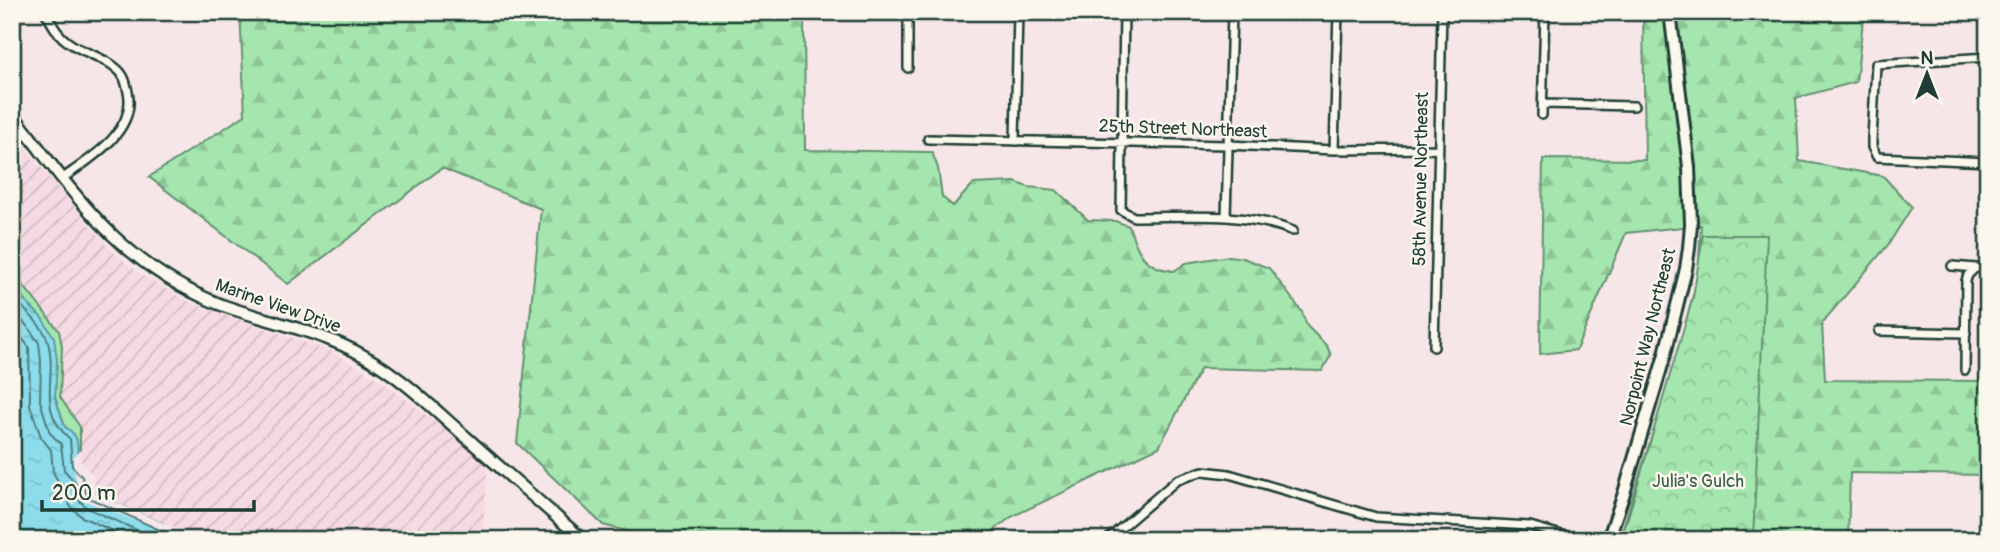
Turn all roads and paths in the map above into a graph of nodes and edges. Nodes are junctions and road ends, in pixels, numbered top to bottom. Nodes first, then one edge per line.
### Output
1 (45, 12) edge
2 (908, 12) edge
3 (1018, 12) edge
4 (1124, 12) edge
5 (1232, 12) edge
6 (1338, 12) edge
7 (1442, 12) edge
8 (1545, 12) edge
9 (1670, 12) edge
10 (1988, 57) edge
11 (908, 68) dead end
12 (1543, 104) junction
13 (1634, 106) dead end
14 (12, 113) edge
15 (1542, 115) dead end
16 (928, 139) dead end
17 (1015, 141) junction
18 (1121, 143) junction
19 (1228, 145) junction
20 (1437, 149) junction
21 (1334, 150) junction
22 (1988, 162) edge
23 (63, 178) junction
24 (1226, 217) junction
25 (1293, 231) dead end
26 (1952, 266) dead end
27 (1988, 268) edge
28 (1975, 269) junction
29 (1879, 331) dead end
30 (1966, 333) junction
31 (1433, 347) dead end
32 (1965, 370) dead end
33 (583, 540) edge
34 (1107, 540) edge
35 (1579, 540) edge
36 (1608, 540) edge

1 - 23 street
2 - 11 street
3 - 17 street
4 - 18 street
5 - 19 street
6 - 21 street
7 - 20 street, 58th Avenue Northeast
8 - 12 street
9 - 36 main road, Norpoint Way Northeast
10 - 22 street
12 - 13 street
12 - 15 street
14 - 23 main road, Marine View Drive
16 - 17 street, 25th Street Northeast
17 - 18 street, 25th Street Northeast
18 - 19 street, 25th Street Northeast
18 - 24 street
19 - 21 street, 25th Street Northeast
19 - 24 street
20 - 21 street, 25th Street Northeast
20 - 31 street, 58th Avenue Northeast
23 - 33 main road, Marine View Drive
24 - 25 street
26 - 28 street
27 - 28 street
28 - 30 street
29 - 30 street
30 - 32 street
34 - 35 street

